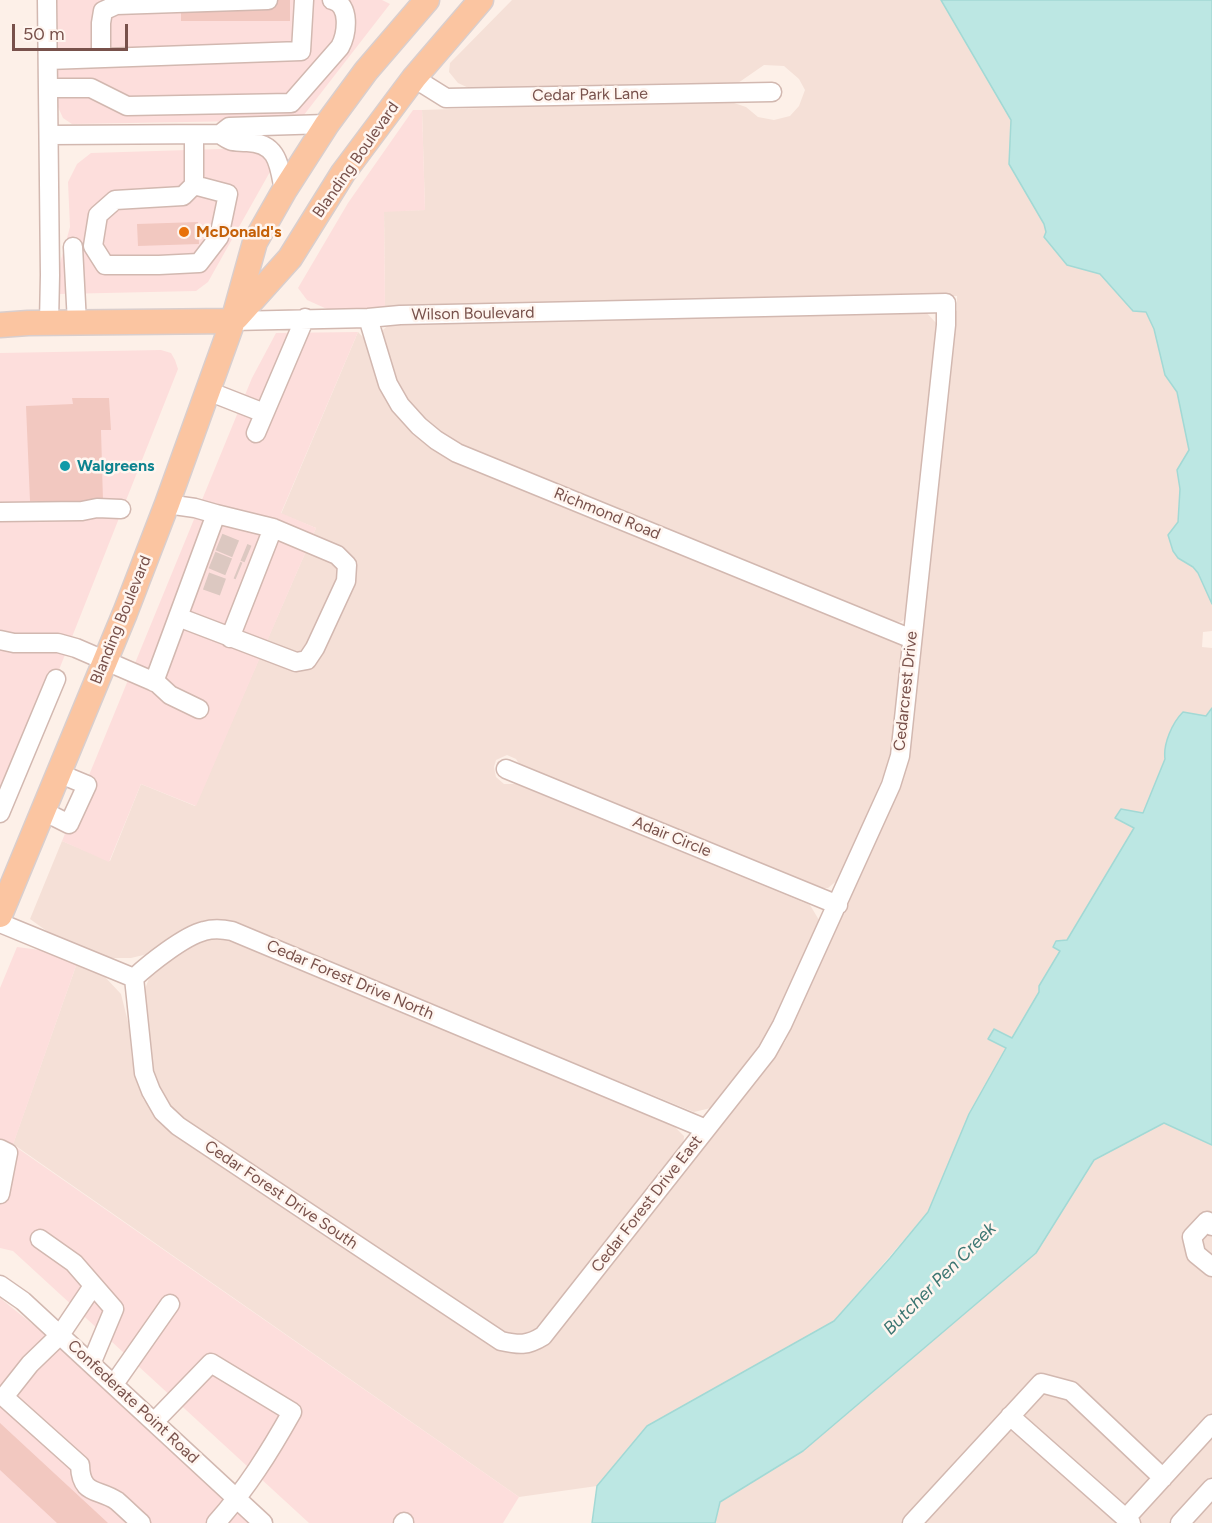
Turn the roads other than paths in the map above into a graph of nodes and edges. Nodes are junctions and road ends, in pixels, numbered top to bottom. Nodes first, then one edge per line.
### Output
1 (46, 0) edge
2 (268, 0) edge
3 (304, 0) edge
4 (332, 0) edge
5 (427, 0) edge
6 (481, 0) edge
7 (101, 58) junction
8 (48, 60) junction
9 (414, 78) junction
10 (48, 88) junction
11 (772, 92) dead end
12 (327, 124) junction
13 (220, 134) junction
14 (49, 135) junction
15 (194, 135) junction
16 (194, 185) junction
17 (284, 191) junction
18 (93, 246) junction
19 (73, 247) junction
20 (50, 248) junction
21 (946, 303) joint
22 (305, 318) junction
23 (368, 318) junction
24 (233, 321) junction
25 (49, 323) junction
26 (77, 323) junction
27 (0, 325) edge
28 (207, 391) junction
29 (264, 413) junction
30 (256, 434) dead end
31 (167, 504) junction
32 (121, 509) dead end
33 (0, 512) edge
34 (216, 514) junction
35 (273, 528) junction
36 (178, 618) junction
37 (230, 638) junction
38 (912, 639) junction
39 (0, 640) edge
40 (105, 660) junction
41 (56, 679) dead end
42 (154, 682) junction
43 (199, 709) dead end
44 (506, 769) dead end
45 (0, 813) edge
46 (838, 905) junction
47 (0, 915) edge
48 (0, 922) edge
49 (134, 978) junction
50 (767, 1052) joint
51 (706, 1129) junction
52 (0, 1149) edge
53 (0, 1194) edge
54 (1209, 1223) edge
55 (40, 1239) dead end
56 (1212, 1267) edge
57 (0, 1285) edge
58 (93, 1286) junction
59 (170, 1304) dead end
60 (60, 1335) junction
61 (520, 1345) joint
62 (91, 1364) junction
63 (114, 1384) junction
64 (2, 1399) edge
65 (1010, 1416) junction
66 (154, 1422) junction
67 (1212, 1424) edge
68 (1163, 1478) junction
69 (1212, 1488) edge
70 (237, 1499) junction
71 (1129, 1521) edge
72 (141, 1523) edge
73 (216, 1523) edge
74 (263, 1523) edge
75 (912, 1523) edge
76 (1180, 1523) edge

1 - 8 street
2 - 7 street
3 - 7 street
4 - 10 street
5 - 12 main road, Blanding Boulevard
6 - 9 main road, Blanding Boulevard
7 - 8 street
8 - 10 street
9 - 11 street, Cedar Park Lane
9 - 24 main road, Blanding Boulevard
10 - 14 street
12 - 13 street
12 - 17 main road, Blanding Boulevard
13 - 15 street
13 - 17 street
14 - 15 street
14 - 20 street
15 - 16 street
16 - 18 street
16 - 18 street
17 - 24 main road, Blanding Boulevard
18 - 19 street
19 - 20 street
19 - 26 street
20 - 25 street
21 - 23 street, Wilson Boulevard
21 - 38 street, Cedarcrest Drive
22 - 23 street, Wilson Boulevard
22 - 24 street, Wilson Boulevard
22 - 29 street
23 - 38 street, Richmond Road
24 - 26 main road, Wilson Boulevard
24 - 28 main road, Blanding Boulevard
25 - 26 main road, Wilson Boulevard
25 - 27 main road, Wilson Boulevard
28 - 29 street
28 - 31 main road, Blanding Boulevard
29 - 30 street
31 - 34 street
31 - 40 main road, Blanding Boulevard
32 - 33 street
34 - 35 street
34 - 36 street
35 - 37 street
35 - 37 street
36 - 37 street
36 - 42 street
38 - 46 street, Cedarcrest Drive
39 - 40 street
40 - 42 street
40 - 47 main road, Blanding Boulevard
41 - 45 street
42 - 43 street
44 - 46 street, Adair Circle
46 - 50 street, Cedarcrest Drive
48 - 49 street
49 - 51 street, Cedar Forest Drive North
49 - 61 street, Cedar Forest Drive South
50 - 51 street, Cedar Forest Drive East
51 - 61 street, Cedar Forest Drive East
52 - 53 street
54 - 56 street
55 - 58 street
57 - 60 street, Confederate Point Road
58 - 60 street
58 - 62 street
59 - 63 street
60 - 62 street, Confederate Point Road
60 - 64 street
62 - 63 street, Confederate Point Road
63 - 66 street, Confederate Point Road
64 - 72 street
65 - 68 street
65 - 71 street
65 - 75 street
66 - 70 street, Confederate Point Road
66 - 70 street
67 - 68 street
68 - 71 street
69 - 76 street
70 - 73 street
70 - 74 street, Confederate Point Road

